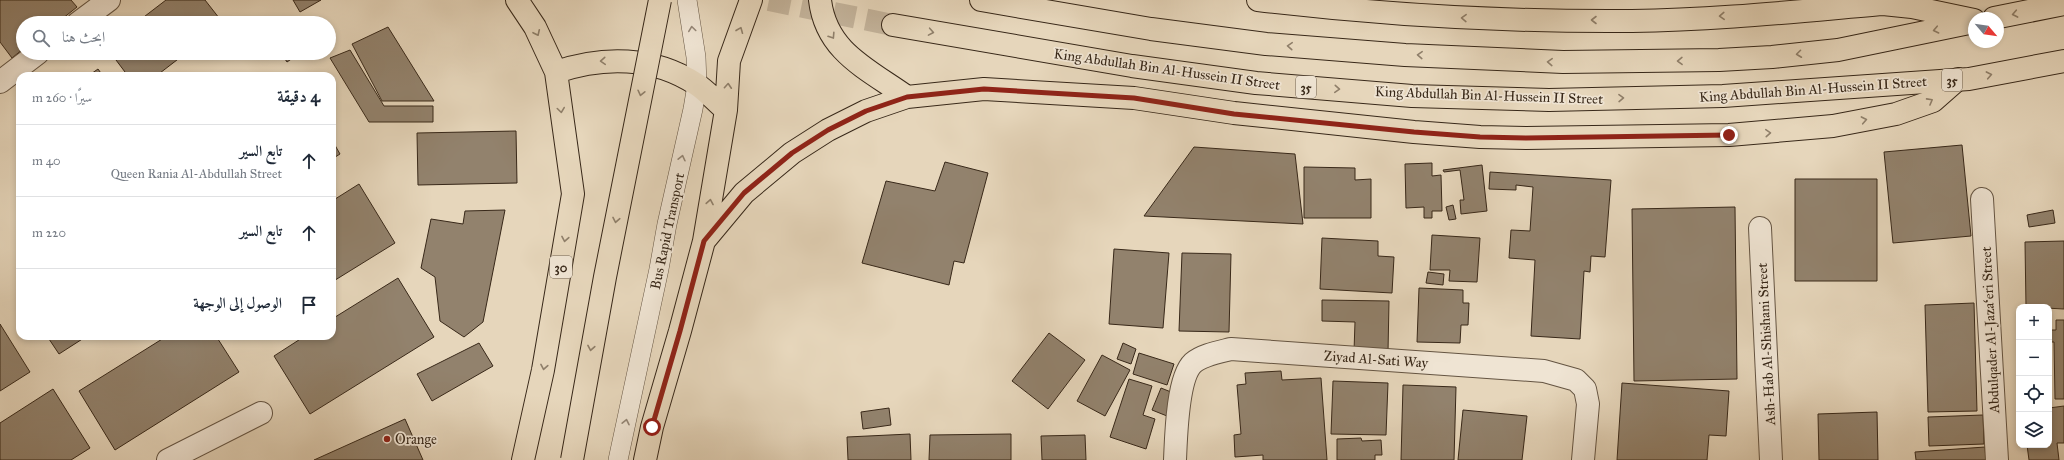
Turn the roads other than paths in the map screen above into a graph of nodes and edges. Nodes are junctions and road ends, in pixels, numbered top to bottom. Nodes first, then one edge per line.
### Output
1 (109, 0) edge
2 (517, 0) edge
3 (660, 0) edge
4 (687, 0) edge
5 (751, 0) edge
6 (820, 0) edge
7 (981, 0) edge
8 (1258, 0) edge
9 (2064, 4) edge
10 (1769, 7) edge
11 (87, 16) edge
12 (2004, 16) edge
13 (1968, 20) edge
14 (1968, 22) edge
15 (893, 25) tunnel mouth
16 (29, 60) edge
17 (2064, 61) edge
18 (556, 72) junction
19 (1958, 79) junction
20 (0, 82) edge
21 (696, 85) junction
22 (907, 97) junction
23 (726, 110) junction
24 (1982, 199) dead end
25 (1760, 228) dead end
26 (704, 241) junction
27 (261, 413) dead end
28 (168, 460) edge
29 (523, 460) edge
30 (572, 460) edge
31 (618, 460) edge
32 (645, 460) edge
33 (1175, 460) edge
34 (1583, 460) edge
35 (1771, 460) edge
36 (1997, 460) edge

1 - 11 street
2 -> 18 main road
3 -> 30 main road, bridge
21 -> 4 lane, Bus Rapid Transport
23 -> 5 main road
6 -> 22 main road
14 -> 7 main road
10 -> 8 main road
9 -> 12 main road
10 - 13 main road
15 -> 19 main road, King Abdullah Bin Al-Hussein II Street / 35
16 - 20 street
19 -> 17 main road, King Abdullah Bin Al-Hussein II Street / 35
21 -> 18 main road
18 -> 29 main road, 30
22 -> 19 main road
21 - 23 main road
31 -> 21 lane, Bus Rapid Transport
22 - 26 main road
26 -> 23 main road
24 - 36 street, Abdulqader Al-Jaza‘eri Street
25 - 35 street, Ash-Hab Al-Shishani Street
26 - 32 main road
27 - 28 street
33 - 34 street, Ziyad Al-Sati Way

